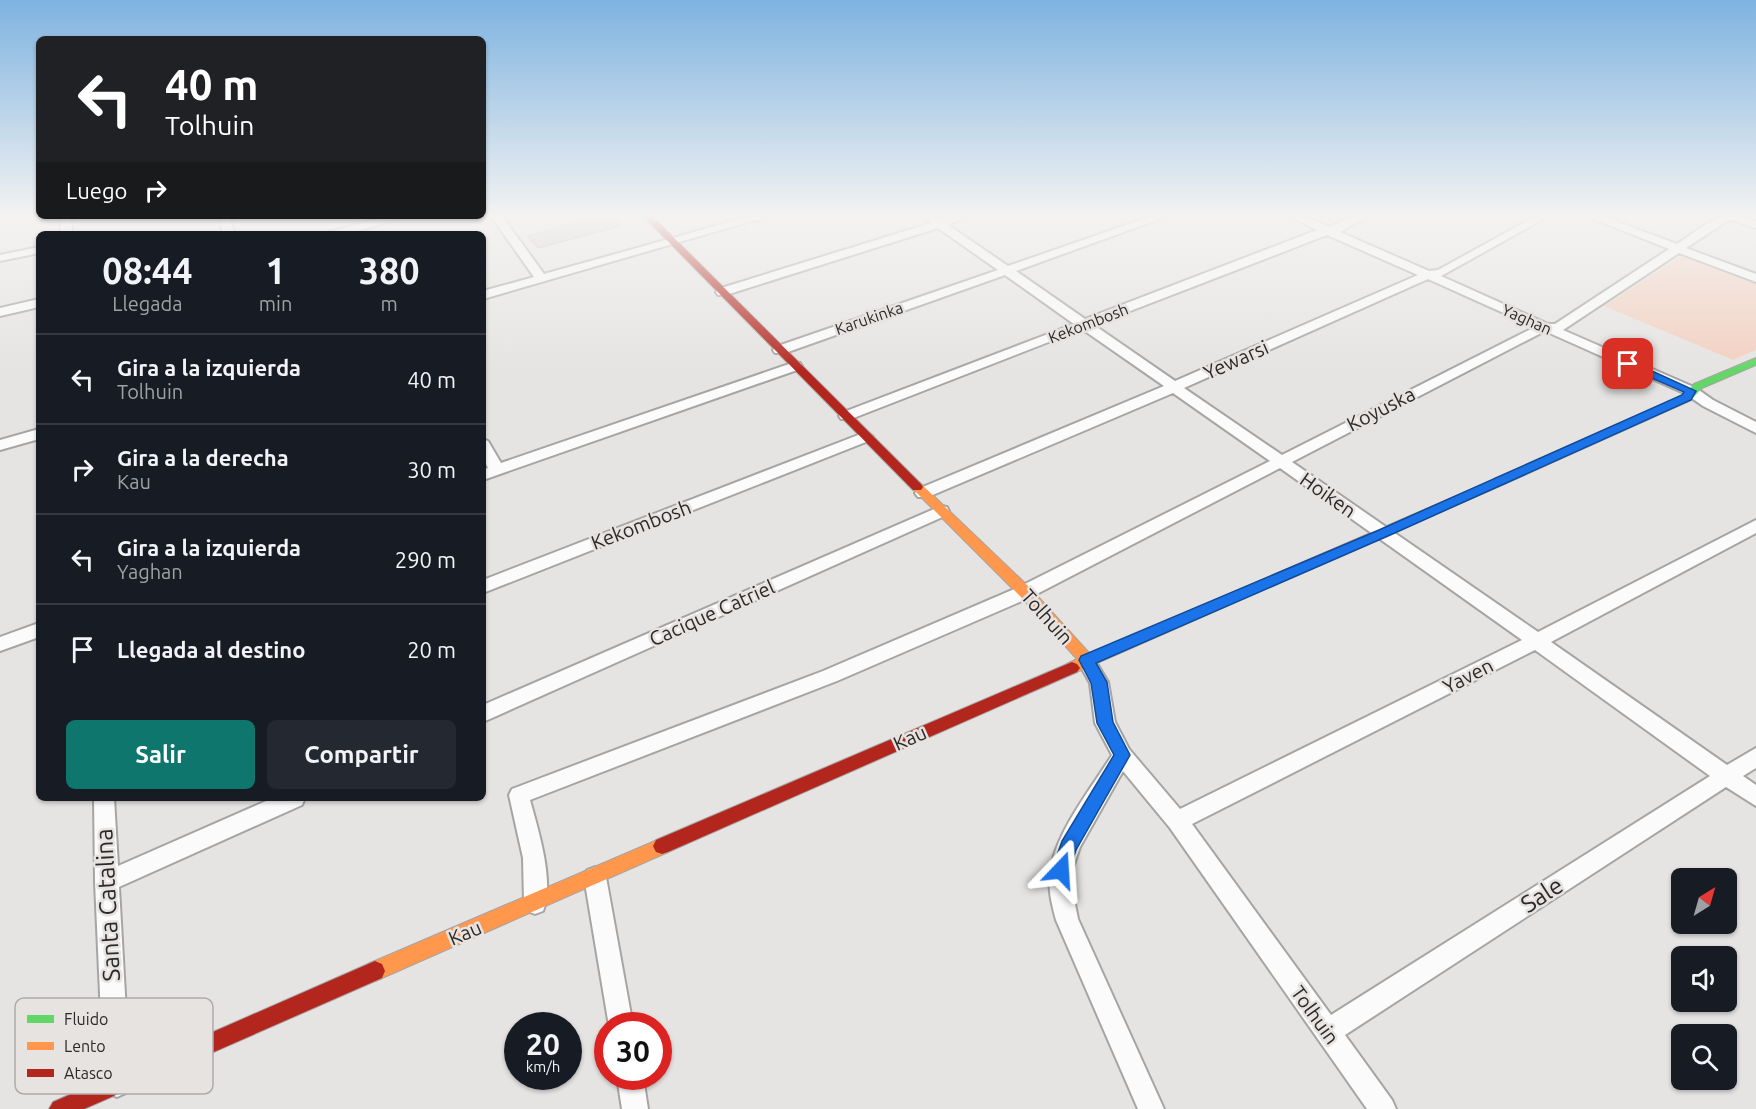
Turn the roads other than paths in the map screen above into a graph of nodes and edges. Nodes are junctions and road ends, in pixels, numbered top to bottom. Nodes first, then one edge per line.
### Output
1 (534, 268) edge
2 (579, 268) edge
3 (698, 268) edge
4 (793, 268) edge
5 (1003, 268) edge
6 (1013, 268) edge
7 (1231, 268) edge
8 (1413, 268) edge
9 (1450, 268) edge
10 (1649, 268) edge
11 (1728, 268) edge
12 (1006, 270) junction
13 (1428, 274) junction
14 (541, 278) junction
15 (1756, 278) edge
16 (722, 292) junction
17 (486, 294) edge
18 (36, 304) edge
19 (0, 312) edge
20 (1084, 325) junction
21 (1544, 327) junction
22 (780, 350) junction
23 (1756, 361) edge
24 (795, 366) junction
25 (1174, 387) junction
26 (1690, 391) junction
27 (846, 417) junction
28 (1756, 428) edge
29 (36, 435) edge
30 (866, 437) junction
31 (0, 446) edge
32 (486, 456) edge
33 (1280, 461) junction
34 (490, 472) edge
35 (923, 493) junction
36 (940, 511) junction
37 (1756, 526) edge
38 (1384, 533) junction
39 (486, 586) edge
40 (1025, 592) junction
41 (36, 631) edge
42 (1537, 641) junction
43 (0, 644) edge
44 (1086, 660) junction
45 (486, 713) edge
46 (1122, 755) junction
47 (1756, 757) edge
48 (1727, 777) junction
49 (1756, 797) edge
50 (104, 801) edge
51 (288, 801) edge
52 (1177, 821) junction
53 (595, 877) junction
54 (106, 882) junction
55 (535, 903) junction
56 (112, 998) edge
57 (619, 1012) edge
58 (1327, 1032) junction
59 (213, 1042) edge
60 (632, 1090) edge
61 (94, 1094) edge
62 (60, 1109) edge
63 (635, 1109) edge
64 (1151, 1109) edge
65 (1383, 1109) edge

1 - 14 street
2 - 14 street
3 - 16 street, Tolhuin
4 - 16 street
5 - 12 street, Hoiken
6 - 12 street, Karukinka
7 - 20 street, Kekombosh
8 - 13 street, Yaghan
9 - 13 street, Yewarsi
10 - 21 street, Koyuska
11 - 15 street
12 - 20 street, Hoiken
12 - 22 street, Karukinka
13 - 21 street, Yaghan
13 - 25 street, Yewarsi
14 - 17 street
16 - 22 street, Tolhuin
18 - 19 street
20 - 25 street, Hoiken
20 - 27 street, Kekombosh
21 - 26 street, Yaghan
21 - 33 street, Koyuska
22 - 24 street, Tolhuin
23 - 26 street, Kau
24 - 27 street, Tolhuin
24 - 34 street
25 - 33 street, Hoiken
25 - 35 street, Yewarsi
26 - 28 street, Yaghan
26 - 38 street, Kau
27 - 30 street, Tolhuin
29 - 31 street
30 - 35 street, Tolhuin
30 - 39 street, Kekombosh
32 - 34 street
33 - 38 street, Hoiken
33 - 40 street, Koyuska
35 - 36 street, Tolhuin
36 - 40 street, Tolhuin
36 - 45 street, Cacique Catriel
37 - 42 street, Yaven
38 - 42 street, Hoiken
38 - 44 street, Kau
40 - 44 street, Tolhuin
40 - 55 street, Koyuska
41 - 43 street
42 - 48 street, Hoiken
42 - 52 street, Yaven
44 - 46 street, Tolhuin
44 - 53 street, Kau
46 - 52 street, Tolhuin
46 - 64 street
47 - 48 street, Sale
48 - 49 street, Hoiken
48 - 58 street, Sale
50 - 54 street, Santa Catalina
51 - 54 street
52 - 58 street, Tolhuin
53 - 55 street, Kau
53 - 57 street
54 - 56 street, Santa Catalina
55 - 59 street, Kau
58 - 65 street, Tolhuin
60 - 63 street
61 - 62 street, Kau

